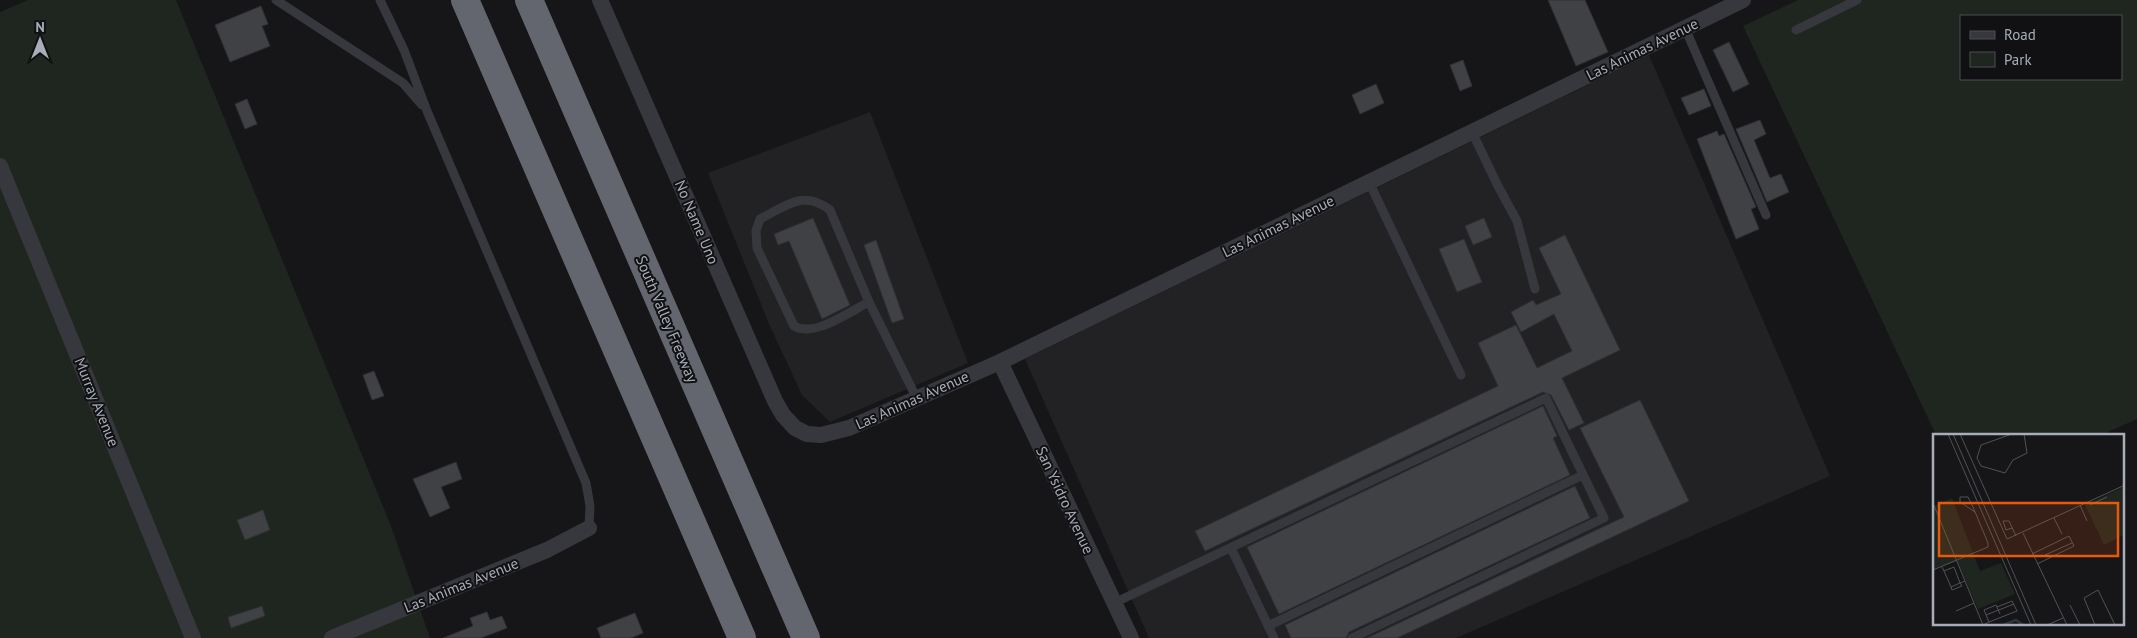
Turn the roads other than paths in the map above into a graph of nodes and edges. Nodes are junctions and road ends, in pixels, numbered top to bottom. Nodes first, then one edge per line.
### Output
1 (276, 0) edge
2 (380, 0) edge
3 (465, 0) edge
4 (529, 0) edge
5 (600, 0) edge
6 (1743, 0) edge
7 (1857, 0) edge
8 (1685, 28) junction
9 (1796, 30) dead end
10 (427, 111) junction
11 (1472, 132) junction
12 (0, 166) edge
13 (1369, 182) junction
14 (1766, 215) dead end
15 (1535, 290) dead end
16 (869, 302) junction
17 (1000, 362) junction
18 (1461, 375) dead end
19 (917, 399) junction
20 (807, 434) joint
21 (1583, 475) junction
22 (589, 528) joint
23 (1231, 548) junction
24 (1114, 603) junction
25 (1268, 626) junction
26 (193, 638) edge
27 (332, 638) edge
28 (742, 638) edge
29 (806, 638) edge
30 (1131, 638) edge
31 (1274, 638) edge
32 (1352, 638) edge

1 - 10 lane
2 - 10 lane
3 - 28 highway
4 - 29 highway, South Valley Freeway
5 - 20 street, No Name Uno
6 - 8 street, Las Animas Avenue
7 - 9 lane
8 - 11 street, Las Animas Avenue
8 - 14 lane
10 - 22 lane
11 - 13 street, Las Animas Avenue
11 - 15 lane
12 - 26 street, Murray Avenue
13 - 17 street, Las Animas Avenue
13 - 18 lane
16 - 16 lane
16 - 19 lane
17 - 19 street, Las Animas Avenue
17 - 24 street, San Ysidro Avenue
19 - 20 street, Las Animas Avenue
21 - 23 lane
21 - 25 lane
21 - 32 lane
22 - 27 street, Las Animas Avenue
23 - 24 lane
23 - 25 lane
24 - 30 street, San Ysidro Avenue
25 - 31 lane

